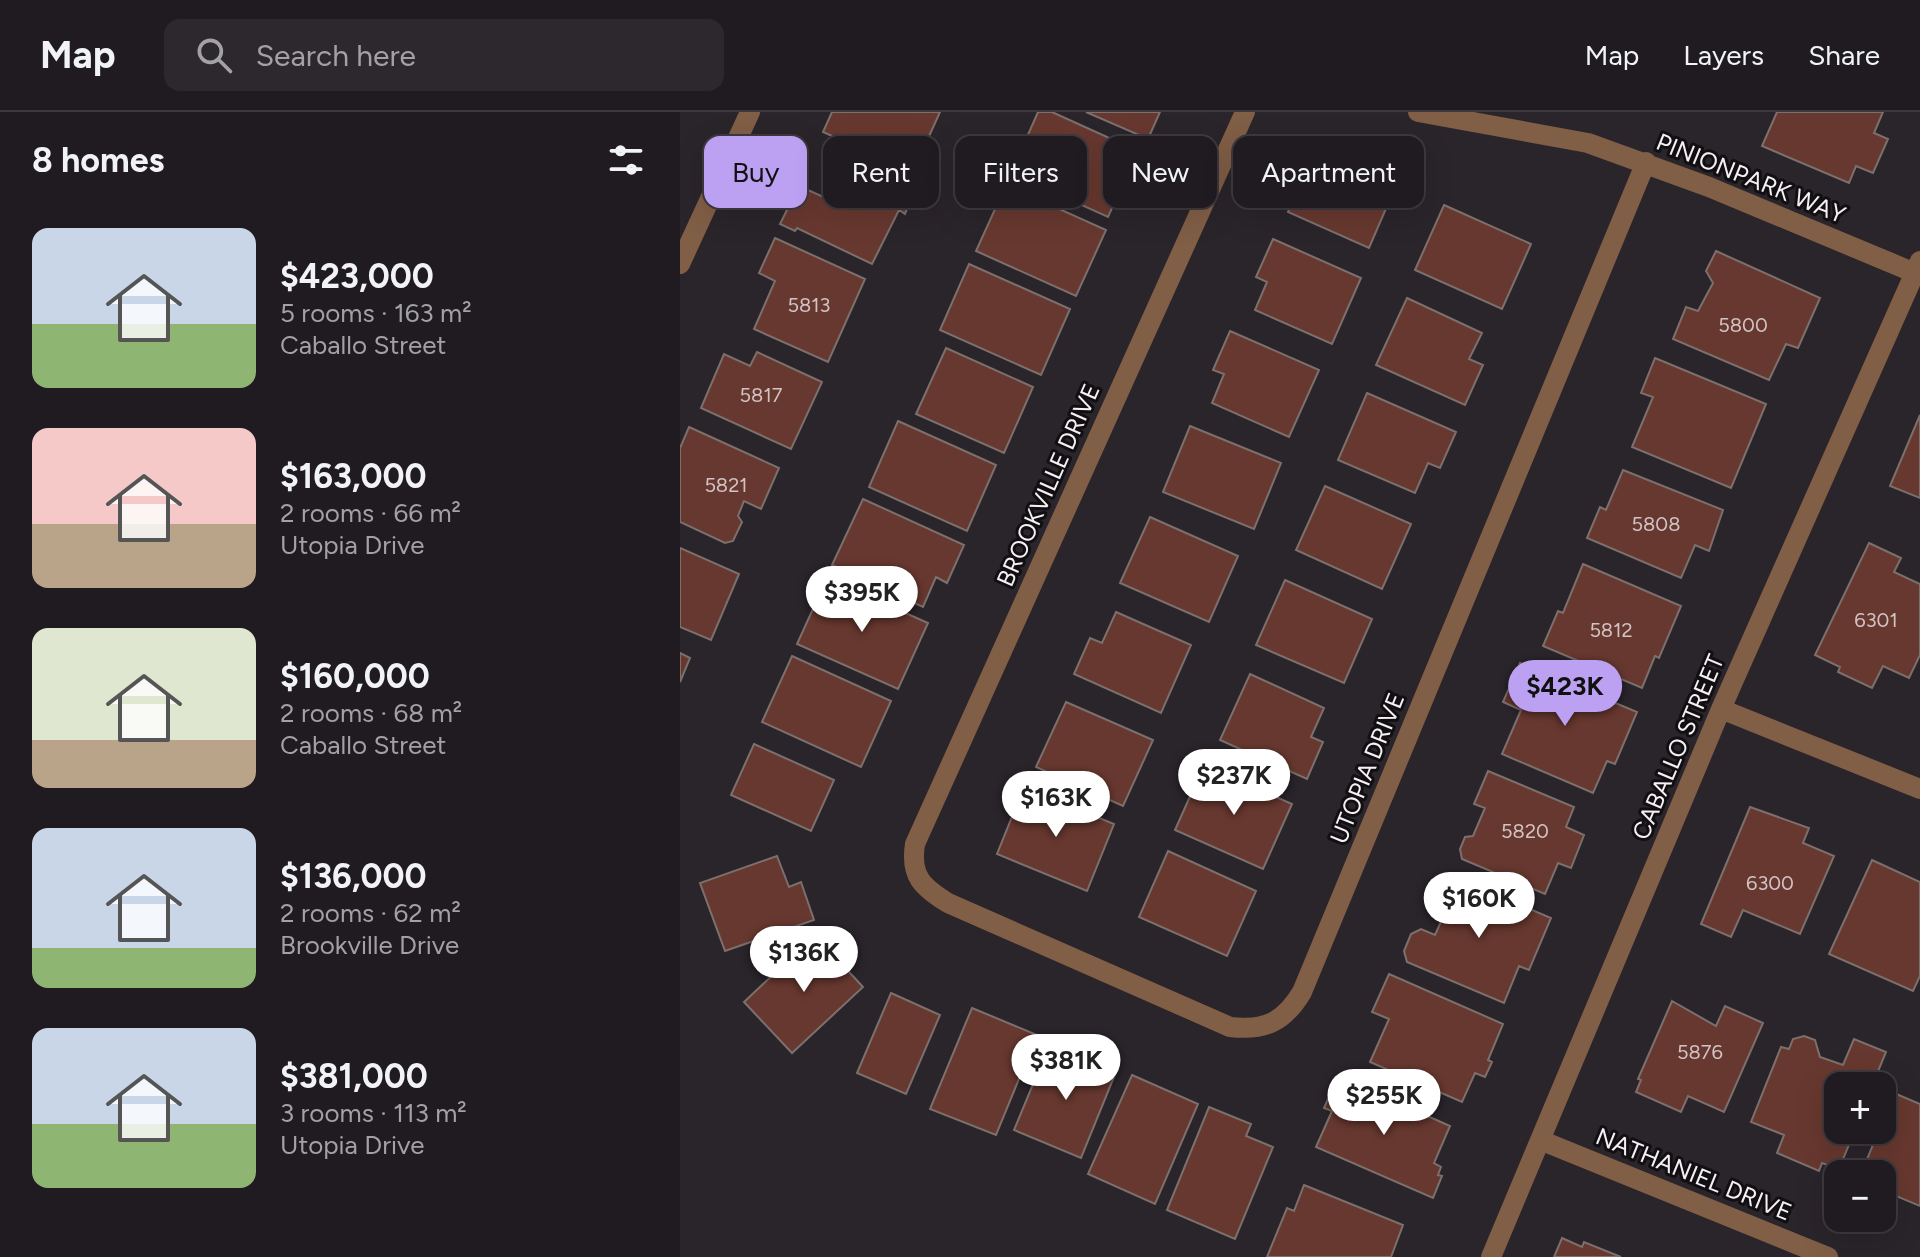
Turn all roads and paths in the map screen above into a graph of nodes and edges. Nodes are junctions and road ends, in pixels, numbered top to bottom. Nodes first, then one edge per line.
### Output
1 (750, 112) edge
2 (1245, 112) edge
3 (1418, 112) edge
4 (1646, 162) junction
5 (680, 264) edge
6 (1918, 270) edge
7 (1721, 709) junction
8 (1920, 789) edge
9 (917, 881) joint
10 (1540, 1140) junction
11 (1491, 1257) edge
12 (1828, 1257) edge

1 - 5 street
2 - 9 street, BROOKVILLE DRIVE
3 - 4 street, PINIONPARK WAY
4 - 6 street, PINIONPARK WAY
4 - 9 street, UTOPIA DRIVE
6 - 7 street, CABALLO STREET
7 - 8 street
7 - 10 street, CABALLO STREET
10 - 11 street, CABALLO STREET
10 - 12 street, NATHANIEL DRIVE

